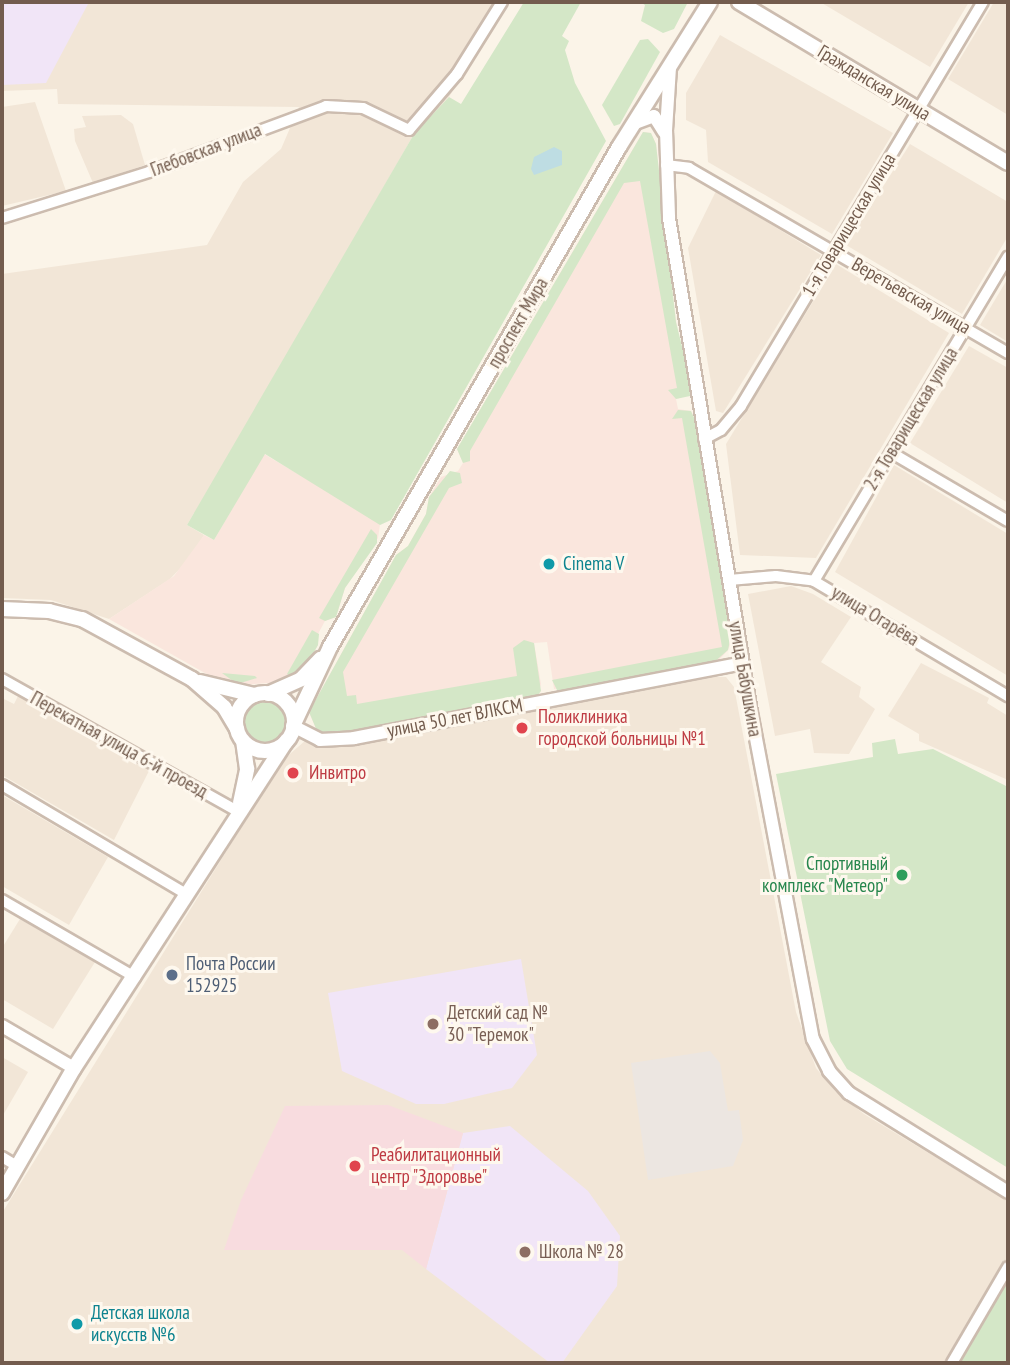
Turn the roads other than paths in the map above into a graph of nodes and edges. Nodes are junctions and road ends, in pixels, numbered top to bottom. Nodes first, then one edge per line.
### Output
1 (502, 2) edge
2 (710, 2) edge
3 (739, 2) edge
4 (983, 2) edge
5 (671, 65) junction
6 (918, 110) junction
7 (632, 125) junction
8 (666, 145) junction
9 (1008, 163) edge
10 (666, 165) junction
11 (2, 218) edge
12 (834, 250) junction
13 (1008, 257) edge
14 (966, 328) junction
15 (1008, 353) edge
16 (704, 439) junction
17 (892, 453) junction
18 (1008, 521) edge
19 (729, 580) junction
20 (814, 581) junction
21 (2, 609) edge
22 (330, 647) junction
23 (743, 663) junction
24 (2, 679) edge
25 (192, 679) junction
26 (261, 694) junction
27 (1008, 696) edge
28 (293, 726) junction
29 (240, 735) junction
30 (286, 741) junction
31 (2, 785) edge
32 (237, 811) junction
33 (186, 894) junction
34 (2, 900) edge
35 (135, 977) junction
36 (2, 1026) edge
37 (74, 1068) junction
38 (2, 1157) edge
39 (17, 1166) junction
40 (1008, 1192) edge
41 (2, 1193) edge
42 (1008, 1267) edge
43 (952, 1363) edge

1 - 11 street, Глебовская улица
2 - 5 main road, проспект Мира
3 - 6 main road, Гражданская улица
4 - 6 street, 1-я Товарищеская улица
5 - 7 main road, проспект Мира
5 - 8 street, улица Бабушкина
6 - 9 main road, Гражданская улица
6 - 12 street, 1-я Товарищеская улица
7 - 8 street
7 - 22 main road, проспект Мира
8 - 10 street, улица Бабушкина
10 - 12 street, Веретьевская улица
10 - 16 street, улица Бабушкина
12 - 14 street, Веретьевская улица
12 - 16 street, 1-я Товарищеская улица
13 - 14 street, 2-я Товарищеская улица
14 - 15 street, Веретьевская улица
14 - 17 street, 2-я Товарищеская улица
16 - 19 street, улица Бабушкина
17 - 18 street
17 - 20 street, 2-я Товарищеская улица
19 - 20 street, улица Огарёва
19 - 23 street, улица Бабушкина
20 - 27 street, улица Огарёва
21 - 25 main road
22 - 26 main road, проспект Мира
22 - 28 main road, проспект Мира
23 - 28 street, улица 50 лет ВЛКСМ
23 - 40 street, улица Бабушкина
24 - 32 street, Перекатная улица 6-й проезд
25 - 26 main road
25 - 29 main road
26 - 28 main road
26 - 29 main road
28 - 30 main road
29 - 30 main road
29 - 32 main road
30 - 32 main road
31 - 33 street
32 - 33 main road
33 - 35 main road
34 - 35 street
35 - 37 main road
36 - 37 street
37 - 39 main road
38 - 39 street
39 - 41 main road
42 - 43 street

